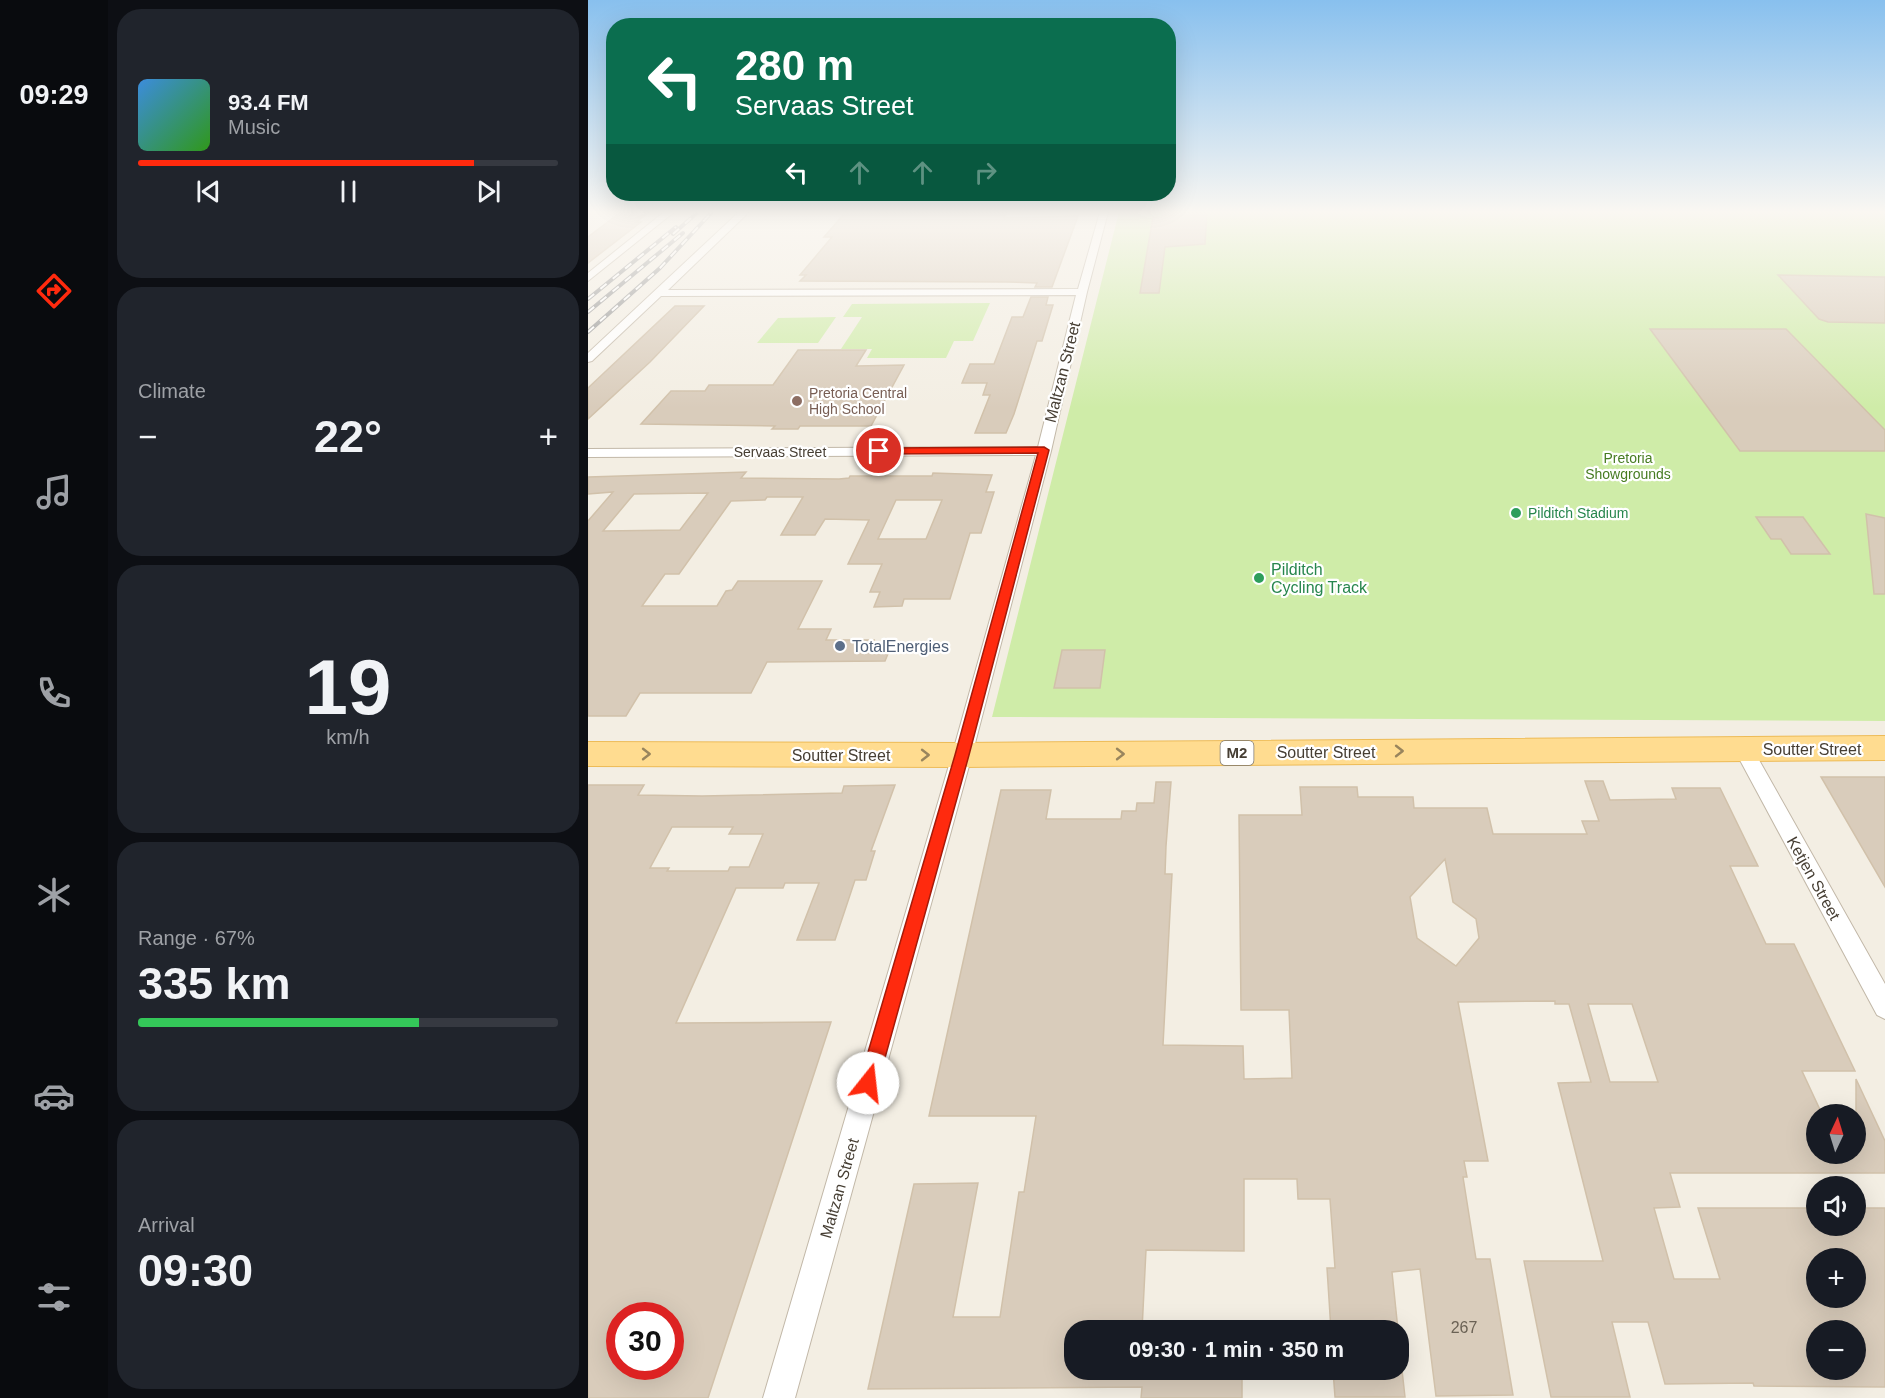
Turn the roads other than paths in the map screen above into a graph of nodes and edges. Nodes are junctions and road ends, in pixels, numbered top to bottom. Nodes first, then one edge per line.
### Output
1 (676, 277) edge
2 (1086, 277) edge
3 (1082, 292) junction
4 (658, 294) junction
5 (588, 359) edge
6 (1044, 450) junction
7 (588, 453) edge
8 (1885, 748) edge
9 (1743, 749) junction
10 (588, 754) edge
11 (962, 755) junction
12 (1885, 1007) edge
13 (779, 1398) edge

1 - 4 street
2 - 3 street, Maltzan Street
3 - 4 street
3 - 6 street, Maltzan Street
4 - 5 street
6 - 7 street, Servaas Street
6 - 11 street, Maltzan Street
8 - 9 main road, Soutter Street / M2
11 -> 9 main road, Soutter Street / M2
9 - 12 street, Ketjen Street
10 -> 11 main road, Soutter Street / M2
11 - 13 street, Maltzan Street

